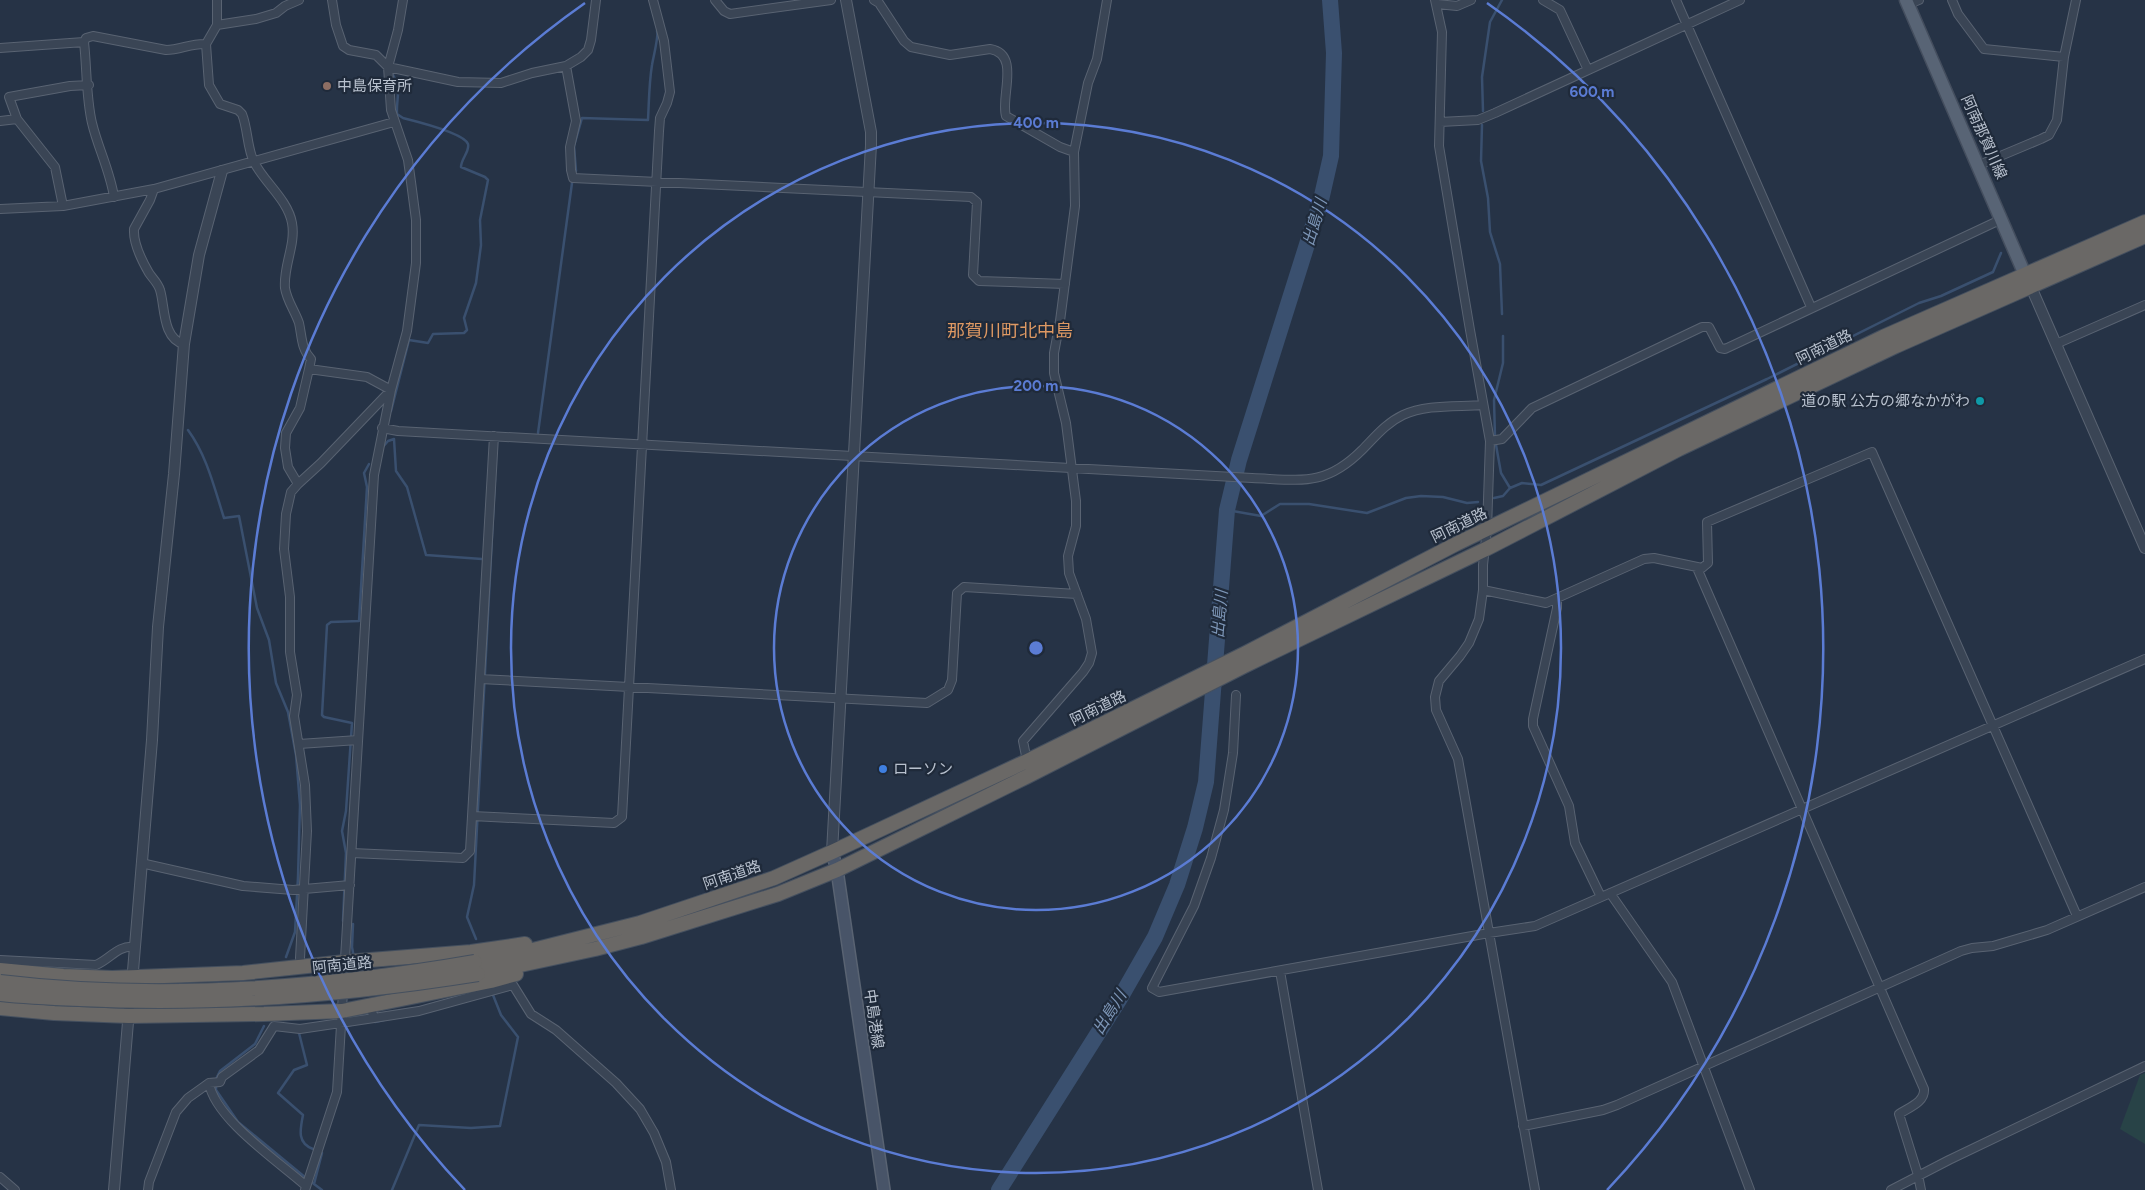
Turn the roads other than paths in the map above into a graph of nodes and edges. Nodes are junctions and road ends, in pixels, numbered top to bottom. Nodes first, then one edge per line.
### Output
1 (217, 0) edge
2 (300, 0) edge
3 (332, 0) edge
4 (402, 0) edge
5 (596, 0) edge
6 (653, 0) edge
7 (715, 0) edge
8 (831, 0) edge
9 (846, 0) edge
10 (874, 0) edge
11 (1107, 0) edge
12 (1471, 0) edge
13 (1543, 0) edge
14 (1676, 0) edge
15 (1740, 0) edge
16 (1952, 0) edge
17 (2076, 0) edge
18 (1436, 2) edge
19 (1911, 2) edge
20 (217, 24) junction
21 (1687, 25) junction
22 (84, 42) junction
23 (206, 44) junction
24 (0, 48) edge
25 (2064, 57) junction
26 (566, 66) junction
27 (388, 67) junction
28 (1588, 70) junction
29 (89, 85) junction
30 (17, 119) junction
31 (0, 121) edge
32 (394, 122) junction
33 (1440, 122) junction
34 (1074, 152) junction
35 (254, 161) junction
36 (1979, 165) junction
37 (222, 171) junction
38 (657, 181) junction
39 (154, 189) junction
40 (869, 191) junction
41 (114, 197) junction
42 (63, 206) junction
43 (0, 209) edge
44 (2002, 219) junction
45 (2145, 222) edge
46 (2145, 236) edge
47 (2025, 274) junction
48 (1065, 284) junction
49 (2031, 287) junction
50 (2145, 305) edge
51 (1812, 307) junction
52 (184, 344) junction
53 (2056, 344) junction
54 (309, 369) junction
55 (391, 390) junction
56 (1483, 405) junction
57 (382, 428) junction
58 (494, 436) junction
59 (1490, 441) junction
60 (643, 446) junction
61 (854, 456) junction
62 (1072, 468) junction
63 (298, 484) junction
64 (1487, 529) junction
65 (2145, 548) edge
66 (1484, 550) junction
67 (1697, 568) junction
68 (1483, 590) junction
69 (1078, 594) junction
70 (1556, 599) junction
71 (1245, 659) junction
72 (2145, 659) edge
73 (483, 679) junction
74 (628, 686) junction
75 (1187, 688) junction
76 (1236, 695) dead end
77 (841, 697) junction
78 (1994, 726) junction
79 (353, 740) junction
80 (299, 744) junction
81 (1027, 760) junction
82 (1803, 809) junction
83 (475, 816) junction
84 (832, 852) junction
85 (352, 853) junction
86 (141, 863) junction
87 (837, 870) junction
88 (346, 885) junction
89 (2145, 887) edge
90 (299, 890) junction
91 (1610, 894) junction
92 (1601, 897) junction
93 (2077, 916) junction
94 (1489, 933) junction
95 (590, 935) junction
96 (134, 947) junction
97 (595, 949) junction
98 (300, 958) dead end
99 (345, 962) junction
100 (476, 968) junction
101 (2, 970) edge
102 (1280, 971) junction
103 (132, 978) junction
104 (1879, 989) junction
105 (0, 994) edge
106 (2, 1008) edge
107 (372, 1012) junction
108 (129, 1016) junction
109 (342, 1018) junction
110 (1704, 1066) junction
111 (2145, 1066) edge
112 (213, 1083) junction
113 (1523, 1126) junction
114 (1918, 1175) junction
115 (0, 1177) edge
116 (307, 1184) edge
117 (15, 1190) edge
118 (114, 1190) edge
119 (148, 1190) edge
120 (671, 1190) edge
121 (884, 1190) edge
122 (1318, 1190) edge
123 (1535, 1190) edge
124 (1750, 1190) edge
125 (1891, 1190) edge
126 (1921, 1190) edge

1 - 20 street
2 - 20 street
3 - 27 street
4 - 27 street
5 - 26 street
6 - 38 street
7 - 8 street
9 - 40 street
10 - 34 street
11 - 34 street
12 - 18 street
13 - 28 street
14 - 21 street
15 - 21 street
16 - 25 street
17 - 25 street
18 - 33 street
19 - 36 main road, 阿南那賀川線
20 - 23 street
21 - 28 street
21 - 51 street
22 - 23 street
22 - 24 street
22 - 29 street
23 - 35 street
25 - 36 street
26 - 27 street
26 - 38 street
27 - 32 street
28 - 33 street
29 - 30 street
29 - 41 street
30 - 31 street
30 - 42 street
32 - 35 street
32 - 55 street
33 - 56 street
34 - 48 street
35 - 37 street
35 - 54 street
36 - 44 main road, 阿南那賀川線
37 - 39 street
37 - 52 street
38 - 40 street
38 - 60 street
39 - 41 street
39 - 52 street
40 - 48 street
40 - 61 street
41 - 42 street
42 - 43 street
44 - 47 main road, 阿南那賀川線
44 - 51 street
45 - 47 highway, 阿南道路
46 - 49 highway, 阿南道路
47 - 49 main road, 阿南那賀川線
47 - 64 highway, 阿南道路
48 - 62 street
49 - 53 street
49 - 66 highway, 阿南道路
50 - 53 street
51 - 59 street
52 - 86 street
53 - 65 street
54 - 55 street
54 - 63 street
55 - 57 street
55 - 63 street
56 - 59 street
56 - 62 street
57 - 58 street
57 - 79 street
58 - 60 street
58 - 73 street
59 - 64 street
60 - 61 street
60 - 74 street
61 - 62 street
61 - 77 street
62 - 69 street
63 - 80 street
64 - 66 street
64 - 71 highway, 阿南道路
66 - 68 street
66 - 71 highway, 阿南道路
67 - 70 street
67 - 78 street
67 - 82 street
68 - 70 street
68 - 94 street
69 - 77 street
69 - 81 street
70 - 92 street
71 - 75 highway, 阿南道路
72 - 78 street
73 - 74 street
73 - 83 street
74 - 77 street
74 - 83 street
75 - 81 highway, 阿南道路
75 - 87 highway, 阿南道路
76 - 102 street
77 - 84 street
78 - 82 street
78 - 93 street
79 - 80 street
79 - 85 street
80 - 90 street
81 - 84 highway, 阿南道路
82 - 91 street
82 - 104 street
83 - 85 street
84 - 87 main road, 中島港線
84 - 95 highway, 阿南道路
85 - 88 street
86 - 90 street
86 - 96 street
87 - 97 highway, 阿南道路
87 - 121 main road, 中島港線
88 - 90 street
88 - 99 street
89 - 93 street
90 - 98 street
91 - 92 street
91 - 110 street
92 - 94 street
93 - 104 street
94 - 102 street
94 - 113 street
95 - 99 highway
95 - 100 highway, 阿南道路
96 - 101 street
96 - 103 street
97 - 100 highway, 阿南道路
97 - 107 highway
99 - 103 highway
99 - 109 street
100 - 101 highway, 阿南道路, bridge
100 - 105 highway, 阿南道路, bridge
101 - 103 highway
102 - 122 street
103 - 108 street
104 - 110 street
104 - 114 street
106 - 108 highway
107 - 109 highway
107 - 120 street
108 - 109 highway
108 - 118 street
109 - 112 street
109 - 116 street
110 - 113 street
110 - 124 street
111 - 114 street
112 - 116 street
112 - 119 street
113 - 123 street
114 - 125 street
114 - 126 street
115 - 117 street

